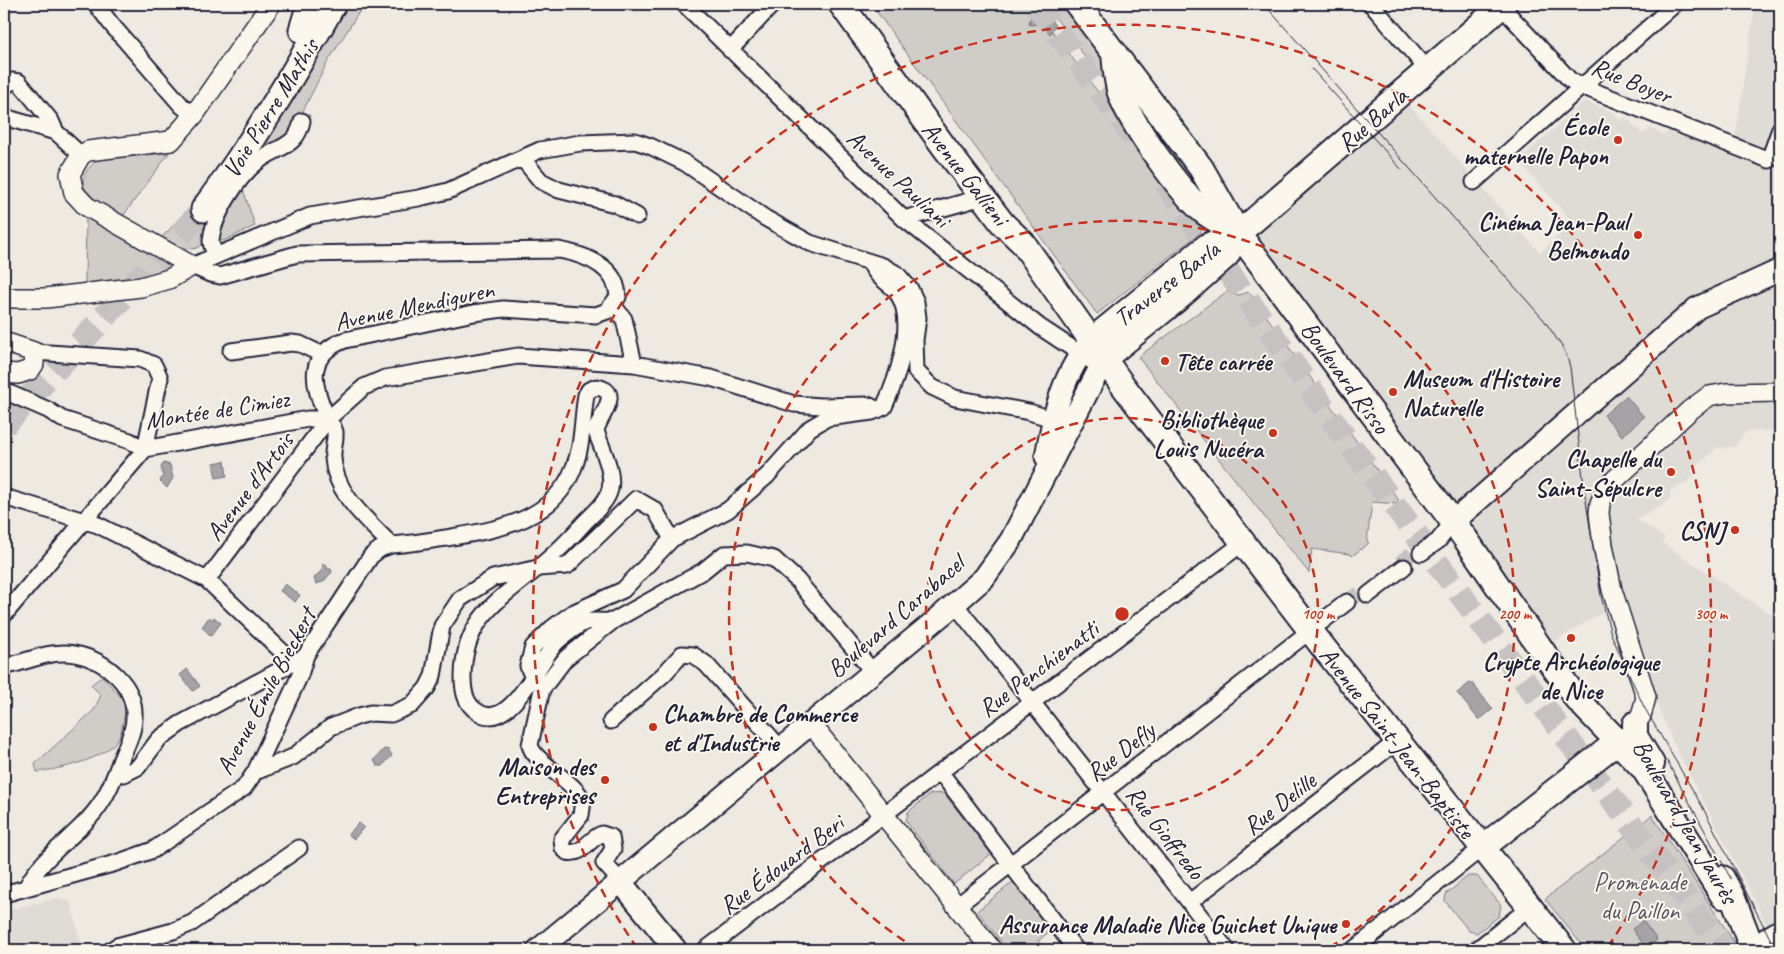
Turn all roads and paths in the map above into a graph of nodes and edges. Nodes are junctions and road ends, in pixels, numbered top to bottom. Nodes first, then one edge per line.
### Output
1 (96, 4) edge
2 (271, 4) edge
3 (310, 4) edge
4 (316, 4) edge
5 (333, 4) edge
6 (684, 4) edge
7 (773, 4) edge
8 (841, 4) edge
9 (1077, 4) edge
10 (1371, 4) edge
11 (1675, 4) edge
12 (1503, 5) edge
13 (302, 30) junction
14 (730, 50) junction
15 (1114, 51) junction
16 (1428, 70) junction
17 (1582, 86) junction
18 (4, 87) edge
19 (1139, 102) dead end
20 (194, 115) junction
21 (4, 117) edge
22 (302, 121) dead end
23 (1780, 129) edge
24 (56, 132) junction
25 (81, 155) junction
26 (522, 158) junction
27 (1474, 182) dead end
28 (1209, 184) junction
29 (983, 197) junction
30 (637, 216) dead end
31 (904, 219) junction
32 (1238, 233) junction
33 (216, 255) junction
34 (870, 262) junction
35 (192, 266) junction
36 (1780, 270) edge
37 (4, 298) edge
38 (613, 305) junction
39 (4, 342) edge
40 (231, 351) dead end
41 (34, 352) junction
42 (321, 354) junction
43 (1094, 355) junction
44 (634, 364) junction
45 (4, 373) edge
46 (4, 391) edge
47 (1780, 392) edge
48 (878, 410) junction
49 (328, 419) junction
50 (1061, 421) junction
51 (145, 449) junction
52 (4, 497) edge
53 (85, 521) junction
54 (1453, 522) junction
55 (672, 539) junction
56 (1244, 542) junction
57 (391, 545) junction
58 (1419, 551) tunnel mouth
59 (1402, 565) tunnel mouth
60 (538, 568) junction
61 (207, 580) junction
62 (1366, 592) tunnel mouth
63 (955, 604) junction
64 (1349, 605) tunnel mouth
65 (4, 615) edge
66 (613, 621) junction
67 (1311, 632) junction
68 (300, 658) junction
69 (4, 667) edge
70 (873, 672) junction
71 (533, 678) junction
72 (1033, 702) junction
73 (611, 721) dead end
74 (811, 724) junction
75 (1635, 724) junction
76 (1396, 742) junction
77 (1618, 742) junction
78 (781, 749) junction
79 (116, 772) junction
80 (254, 772) junction
81 (941, 773) junction
82 (1658, 773) junction
83 (1105, 793) junction
84 (1669, 807) junction
85 (885, 815) junction
86 (299, 848) dead end
87 (1482, 848) junction
88 (1012, 865) junction
89 (620, 881) junction
90 (28, 886) junction
91 (4, 894) edge
92 (1723, 896) dead end
93 (1191, 901) junction
94 (957, 906) junction
95 (1530, 907) junction
96 (1780, 927) edge
97 (537, 948) edge
98 (1752, 948) edge
99 (111, 950) edge
100 (676, 950) edge
101 (705, 950) edge
102 (992, 950) edge
103 (1076, 950) edge
104 (1227, 950) edge
105 (1353, 950) edge
106 (1476, 950) edge
107 (1564, 950) edge

1 - 20 street
2 - 20 street
3 - 13 highway
4 - 13 highway, Voie Pierre Mathis
5 - 13 highway, Voie Pierre Mathis
6 - 14 street, Avenue Pauliani
7 - 14 street
8 - 29 main road, Avenue Gallieni
9 - 15 main road, Boulevard Risso
10 - 16 street
11 - 17 street
12 - 16 main road, Rue Barla
12 - 17 street, Rue Boyer
14 - 31 street, Avenue Pauliani
15 - 28 main road, Boulevard Risso
15 - 32 main road, Boulevard Risso
16 - 32 main road, Rue Barla
17 - 23 street, Rue Boyer
17 - 27 street
18 - 24 street
19 - 28 main road
20 - 25 street
21 - 24 street
22 - 33 street
24 - 25 street
25 - 35 street
26 - 30 street
26 - 33 street
26 - 34 street
28 - 32 main road, Boulevard Risso
29 - 31 street
29 - 43 main road, Avenue Gallieni
31 - 43 street, Avenue Pauliani
32 - 43 main road, Traverse Barla
32 - 54 main road, Boulevard Risso
33 - 35 street
34 - 48 street
34 - 50 street
35 - 37 street
35 - 38 street, Avenue Mendiguren
36 - 54 main road
38 - 42 street, Avenue Mendiguren
38 - 44 street
39 - 41 street
40 - 42 street
41 - 45 street
41 - 51 street
42 - 49 street, Avenue Mendiguren
43 - 50 main road, Boulevard Carabacel
43 - 56 main road, Avenue Saint-Jean-Baptiste
44 - 48 street, Avenue d'Artois
44 - 49 street, Avenue d'Artois
46 - 51 street, Montée de Cimiez
47 - 75 street, Boulevard Jean Jaurès
48 - 55 street
49 - 51 street, Montée de Cimiez
49 - 57 street, Avenue Mendiguren
49 - 61 street, Avenue d'Artois
50 - 63 main road, Boulevard Carabacel
51 - 53 street
52 - 53 street
53 - 61 street
53 - 65 street
54 - 58 street
54 - 77 main road, Boulevard Risso
55 - 60 street
55 - 71 street
56 - 67 main road, Avenue Saint-Jean-Baptiste
56 - 72 street, Rue Penchienatti
57 - 60 street, Avenue Émile Bieckert
57 - 68 street, Avenue Émile Bieckert
59 - 62 street
60 - 71 street, Avenue Émile Bieckert
60 - 80 street
61 - 68 street
63 - 70 main road, Boulevard Carabacel
63 - 72 street, Rue Gioffredo
64 - 67 street, Rue Defly
66 - 70 street
66 - 71 street, Avenue Émile Bieckert
66 - 89 street
67 - 76 main road, Avenue Saint-Jean-Baptiste
67 - 83 street, Rue Defly
68 - 79 street
68 - 80 street, Avenue Émile Bieckert
69 - 79 street
70 - 74 main road, Boulevard Carabacel
72 - 81 street, Rue Penchienatti
72 - 83 street, Rue Gioffredo
73 - 78 street
74 - 78 main road, Boulevard Carabacel
74 - 85 street
75 - 77 main road, Boulevard Jean Jaurès
75 - 82 main road, Boulevard Jean Jaurès
76 - 87 main road, Avenue Saint-Jean-Baptiste
76 - 93 street, Rue Delille
77 - 84 main road
77 - 87 main road
77 - 98 main road, Boulevard Jean Jaurès
78 - 89 main road, Boulevard Carabacel
79 - 90 street
80 - 90 street, Avenue Émile Bieckert
81 - 85 street, Rue Penchienatti
81 - 88 street
82 - 84 main road
82 - 98 main road, Boulevard Jean Jaurès
83 - 88 street, Rue Defly
83 - 93 street, Rue Gioffredo
84 - 92 main road
85 - 94 street
85 - 101 street, Rue Édouard Beri
86 - 99 street
87 - 95 main road, Avenue Saint-Jean-Baptiste
87 - 105 street
88 - 94 street, Rue Defly
88 - 103 street
89 - 97 main road, Boulevard Carabacel
89 - 100 main road
90 - 91 street, Avenue Émile Bieckert
93 - 104 street, Rue Gioffredo
94 - 102 street
95 - 106 street
95 - 107 main road, Avenue Saint-Jean-Baptiste
96 - 98 street

